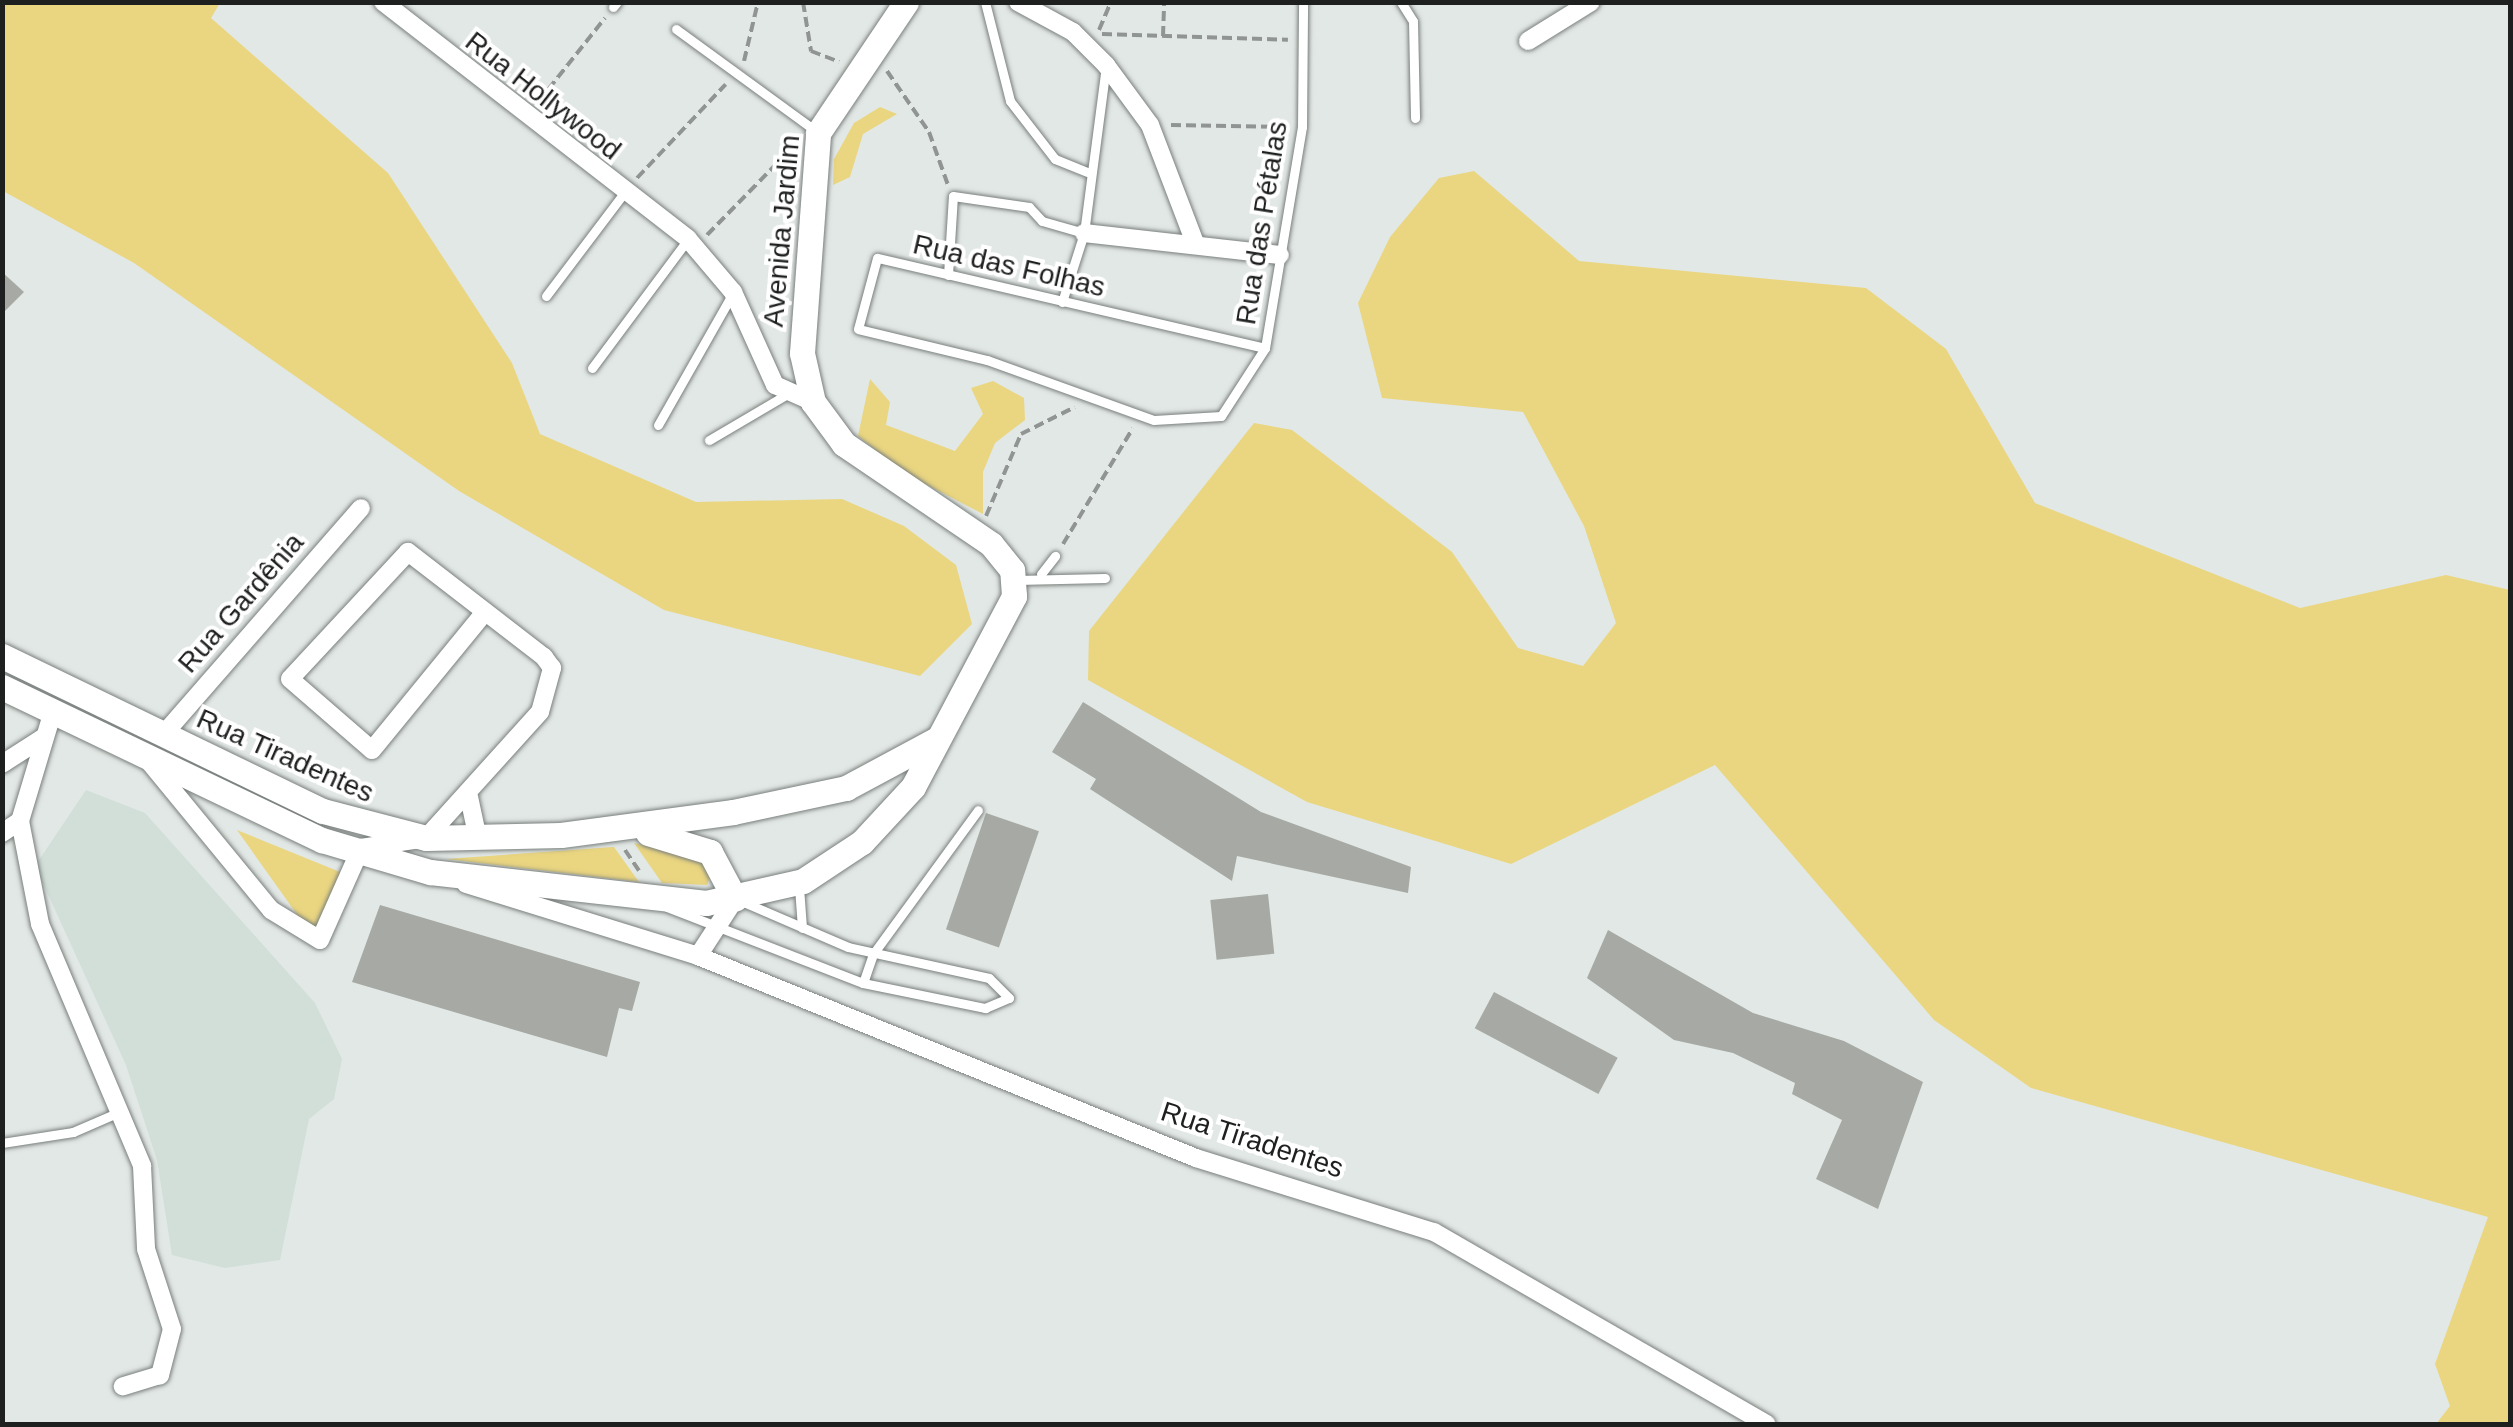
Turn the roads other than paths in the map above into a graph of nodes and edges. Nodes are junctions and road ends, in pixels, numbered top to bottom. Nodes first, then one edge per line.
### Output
1 (383, 2) edge
2 (906, 2) edge
3 (985, 2) edge
4 (1018, 2) edge
5 (1303, 2) edge
6 (1400, 2) edge
7 (1591, 2) edge
8 (676, 29) dead end
9 (1528, 41) dead end
10 (1099, 50) junction
11 (1416, 118) dead end
12 (818, 133) junction
13 (1088, 172) junction
14 (624, 193) junction
15 (1084, 232) junction
16 (688, 239) junction
17 (1195, 242) junction
18 (1280, 254) junction
19 (948, 275) junction
20 (733, 292) junction
21 (546, 296) dead end
22 (1062, 302) junction
23 (1264, 348) junction
24 (592, 368) dead end
25 (784, 396) junction
26 (1088, 401) joint
27 (814, 402) junction
28 (658, 425) dead end
29 (709, 440) dead end
30 (361, 508) dead end
31 (1056, 556) road end
32 (1041, 574) junction
33 (1104, 578) dead end
34 (1014, 580) junction
35 (484, 613) junction
36 (2, 656) edge
37 (2, 687) edge
38 (53, 711) junction
39 (163, 735) junction
40 (941, 736) junction
41 (44, 738) junction
42 (144, 755) junction
43 (2, 764) edge
44 (469, 796) junction
45 (978, 810) dead end
46 (323, 811) junction
47 (20, 822) junction
48 (2, 834) edge
49 (426, 838) junction
50 (478, 838) junction
51 (622, 838) junction
52 (356, 854) junction
53 (430, 872) junction
54 (803, 880) junction
55 (652, 893) junction
56 (736, 899) junction
57 (802, 928) junction
58 (714, 930) junction
59 (873, 954) junction
60 (698, 956) junction
61 (862, 983) junction
62 (122, 1111) junction
63 (2, 1143) edge
64 (123, 1386) dead end
65 (1767, 1424) edge

1 - 14 street, Rua Hollywood
2 - 12 street, Avenida Jardim
3 - 13 lane
4 - 10 street
5 - 18 lane, Rua das Pétalas
6 - 11 lane
7 - 9 street
8 - 12 lane
10 - 13 lane
10 - 17 street
12 - 27 street, Avenida Jardim
13 - 15 lane
14 - 16 street, Rua Hollywood
14 - 21 lane
15 - 17 street
15 - 19 lane
15 - 22 lane
16 - 20 street, Rua Hollywood
16 - 24 lane
17 - 18 street
18 - 23 lane, Rua das Pétalas
19 - 22 lane, Rua das Folhas
19 - 26 lane, Rua das Folhas
20 - 25 street, Rua Hollywood
20 - 28 lane
22 - 23 lane, Rua das Folhas
23 - 26 lane, Rua das Pétalas
25 - 27 street
25 - 29 lane
27 - 34 street
30 - 39 street, Rua Gardênia
31 - 32 lane
32 - 33 lane
32 - 34 lane
34 - 40 street
35 - 35 street
35 - 44 street
36 - 39 street, Rua Tiradentes
37 - 38 street, Rua Tiradentes
38 - 41 street
38 - 42 street, Rua Tiradentes
39 - 46 street, Rua Tiradentes
40 - 51 street
40 - 54 street
41 - 43 street
41 - 47 street
42 - 52 street, Rua Tiradentes
42 - 52 street, Rua Tiradentes
44 - 49 street
44 - 50 street
45 - 59 lane
46 - 49 street, Rua Tiradentes
46 - 52 street
47 - 48 street
47 - 62 street
49 - 50 street, Rua Tiradentes
49 - 52 street
50 - 51 street, Rua Tiradentes
51 - 56 street
52 - 53 street, Rua Tiradentes
53 - 55 street, Rua Tiradentes
53 - 60 street, Rua Tiradentes
54 - 56 street
54 - 57 lane
55 - 56 street, Rua Tiradentes
55 - 58 lane, Rua Tiradentes
56 - 57 lane
56 - 58 street
57 - 59 lane
58 - 60 street
58 - 61 lane, Rua Tiradentes
59 - 61 lane
59 - 61 lane, Rua Tiradentes
60 - 65 street, Rua Tiradentes
62 - 63 lane
62 - 64 street

